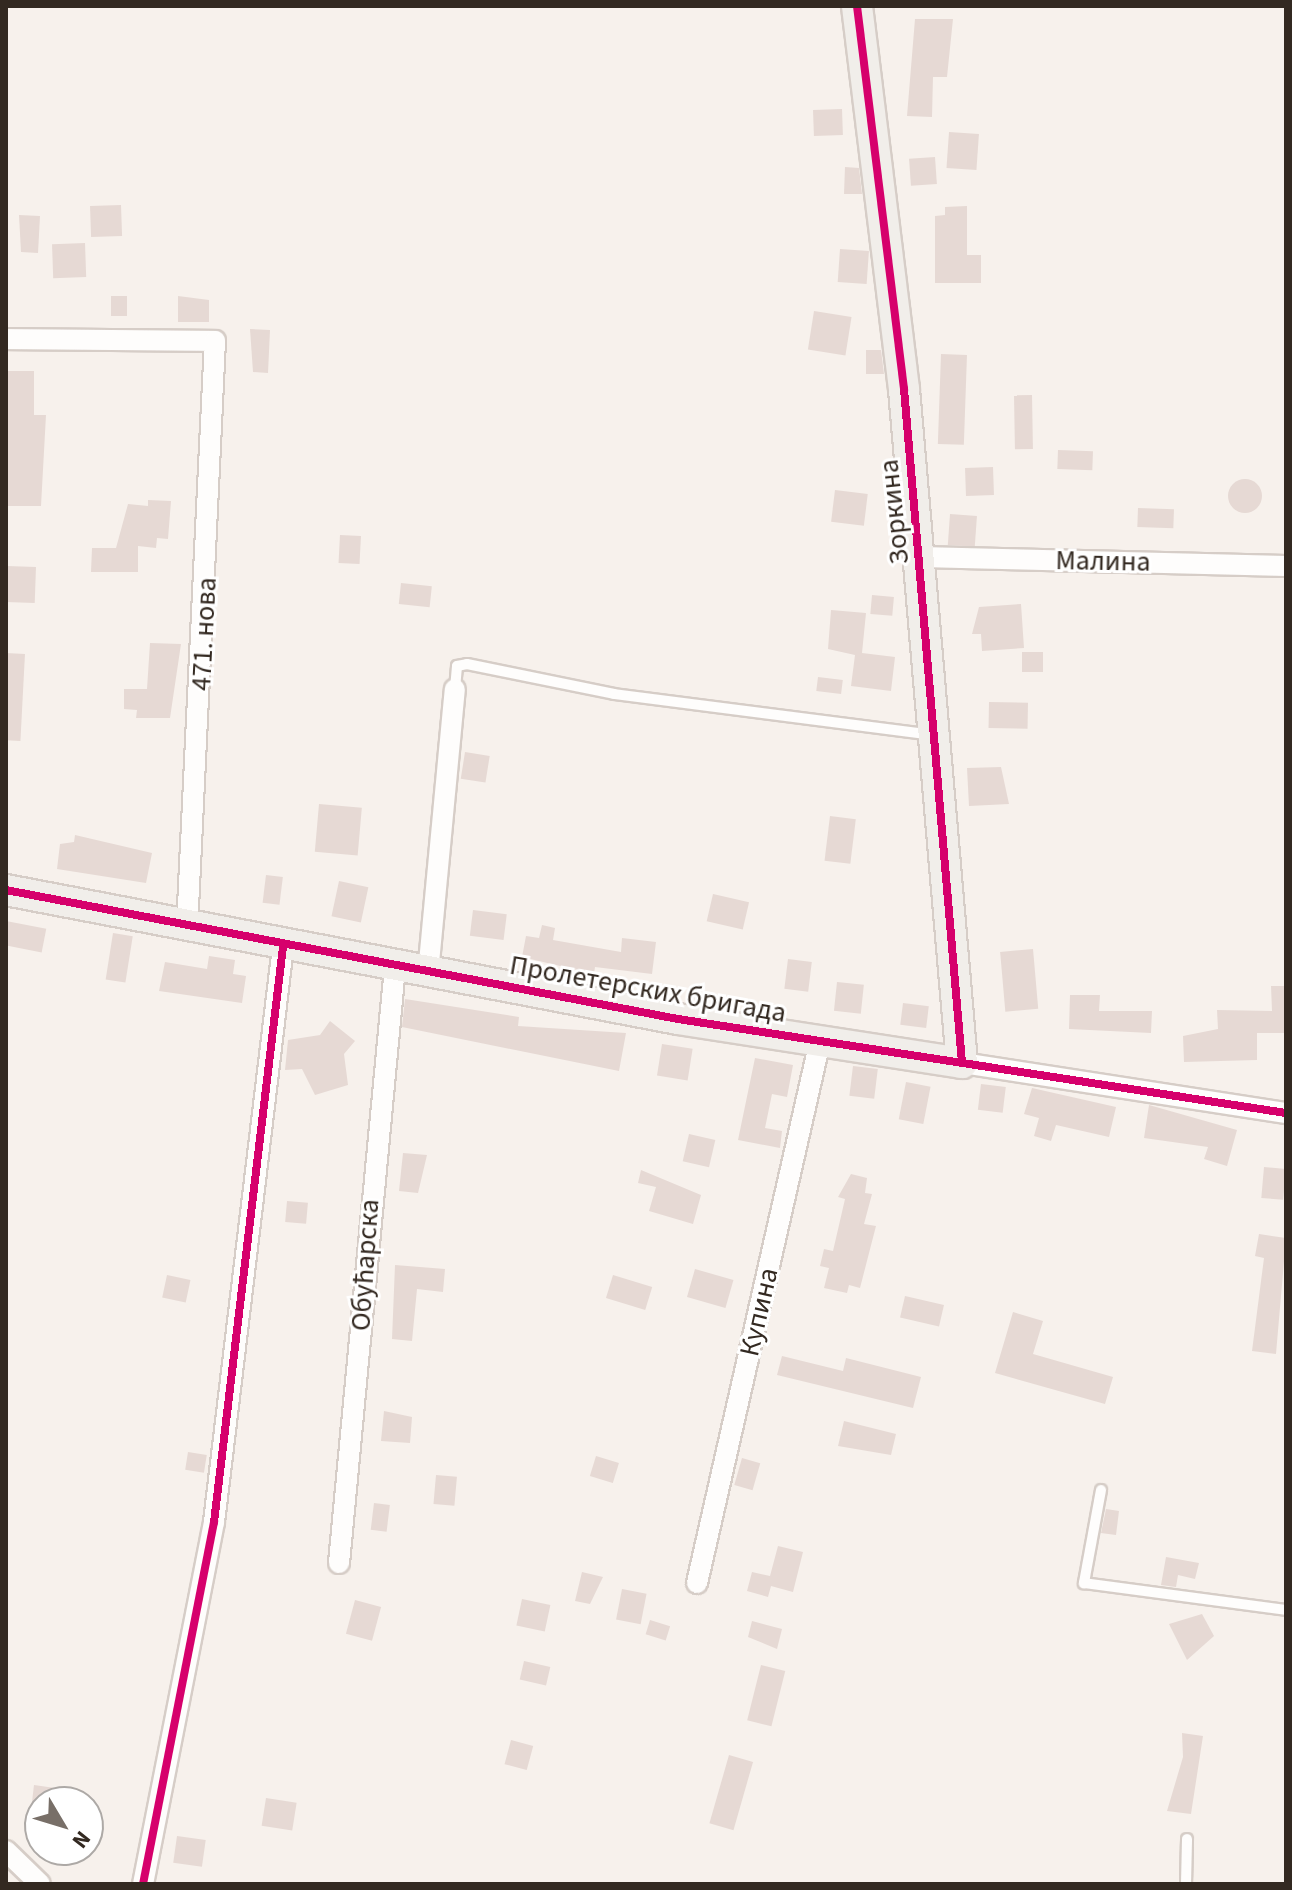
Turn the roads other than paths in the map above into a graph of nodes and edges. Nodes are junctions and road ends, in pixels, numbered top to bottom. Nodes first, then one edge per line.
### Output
1 (857, 6) edge
2 (6, 339) edge
3 (921, 557) junction
4 (1286, 566) edge
5 (455, 689) joint
6 (938, 736) junction
7 (6, 890) edge
8 (187, 928) junction
9 (283, 947) junction
10 (395, 967) junction
11 (428, 973) junction
12 (820, 1041) junction
13 (962, 1063) junction
14 (1286, 1113) edge
15 (1101, 1490) dead end
16 (339, 1563) dead end
17 (697, 1583) dead end
18 (1286, 1610) edge
19 (1187, 1839) dead end
20 (6, 1851) edge
21 (40, 1884) edge
22 (143, 1884) edge
23 (1186, 1884) edge

1 - 3 street, Зоркина
2 - 8 street, 471. нова
3 - 4 street, Малина
3 - 6 street, Зоркина
5 - 6 lane
5 - 11 street
6 - 13 street, Зоркина
7 - 8 street, Пролетерских бригада
8 - 9 street, Пролетерских бригада
9 - 10 street, Пролетерских бригада
9 - 22 street
10 - 11 street, Пролетерских бригада
10 - 16 street, Обућарска
11 - 12 street, Пролетерских бригада
12 - 13 street, Пролетерских бригада
12 - 17 street, Купина
13 - 14 street, Пролетерских бригада
15 - 18 lane
19 - 23 lane
20 - 21 street

